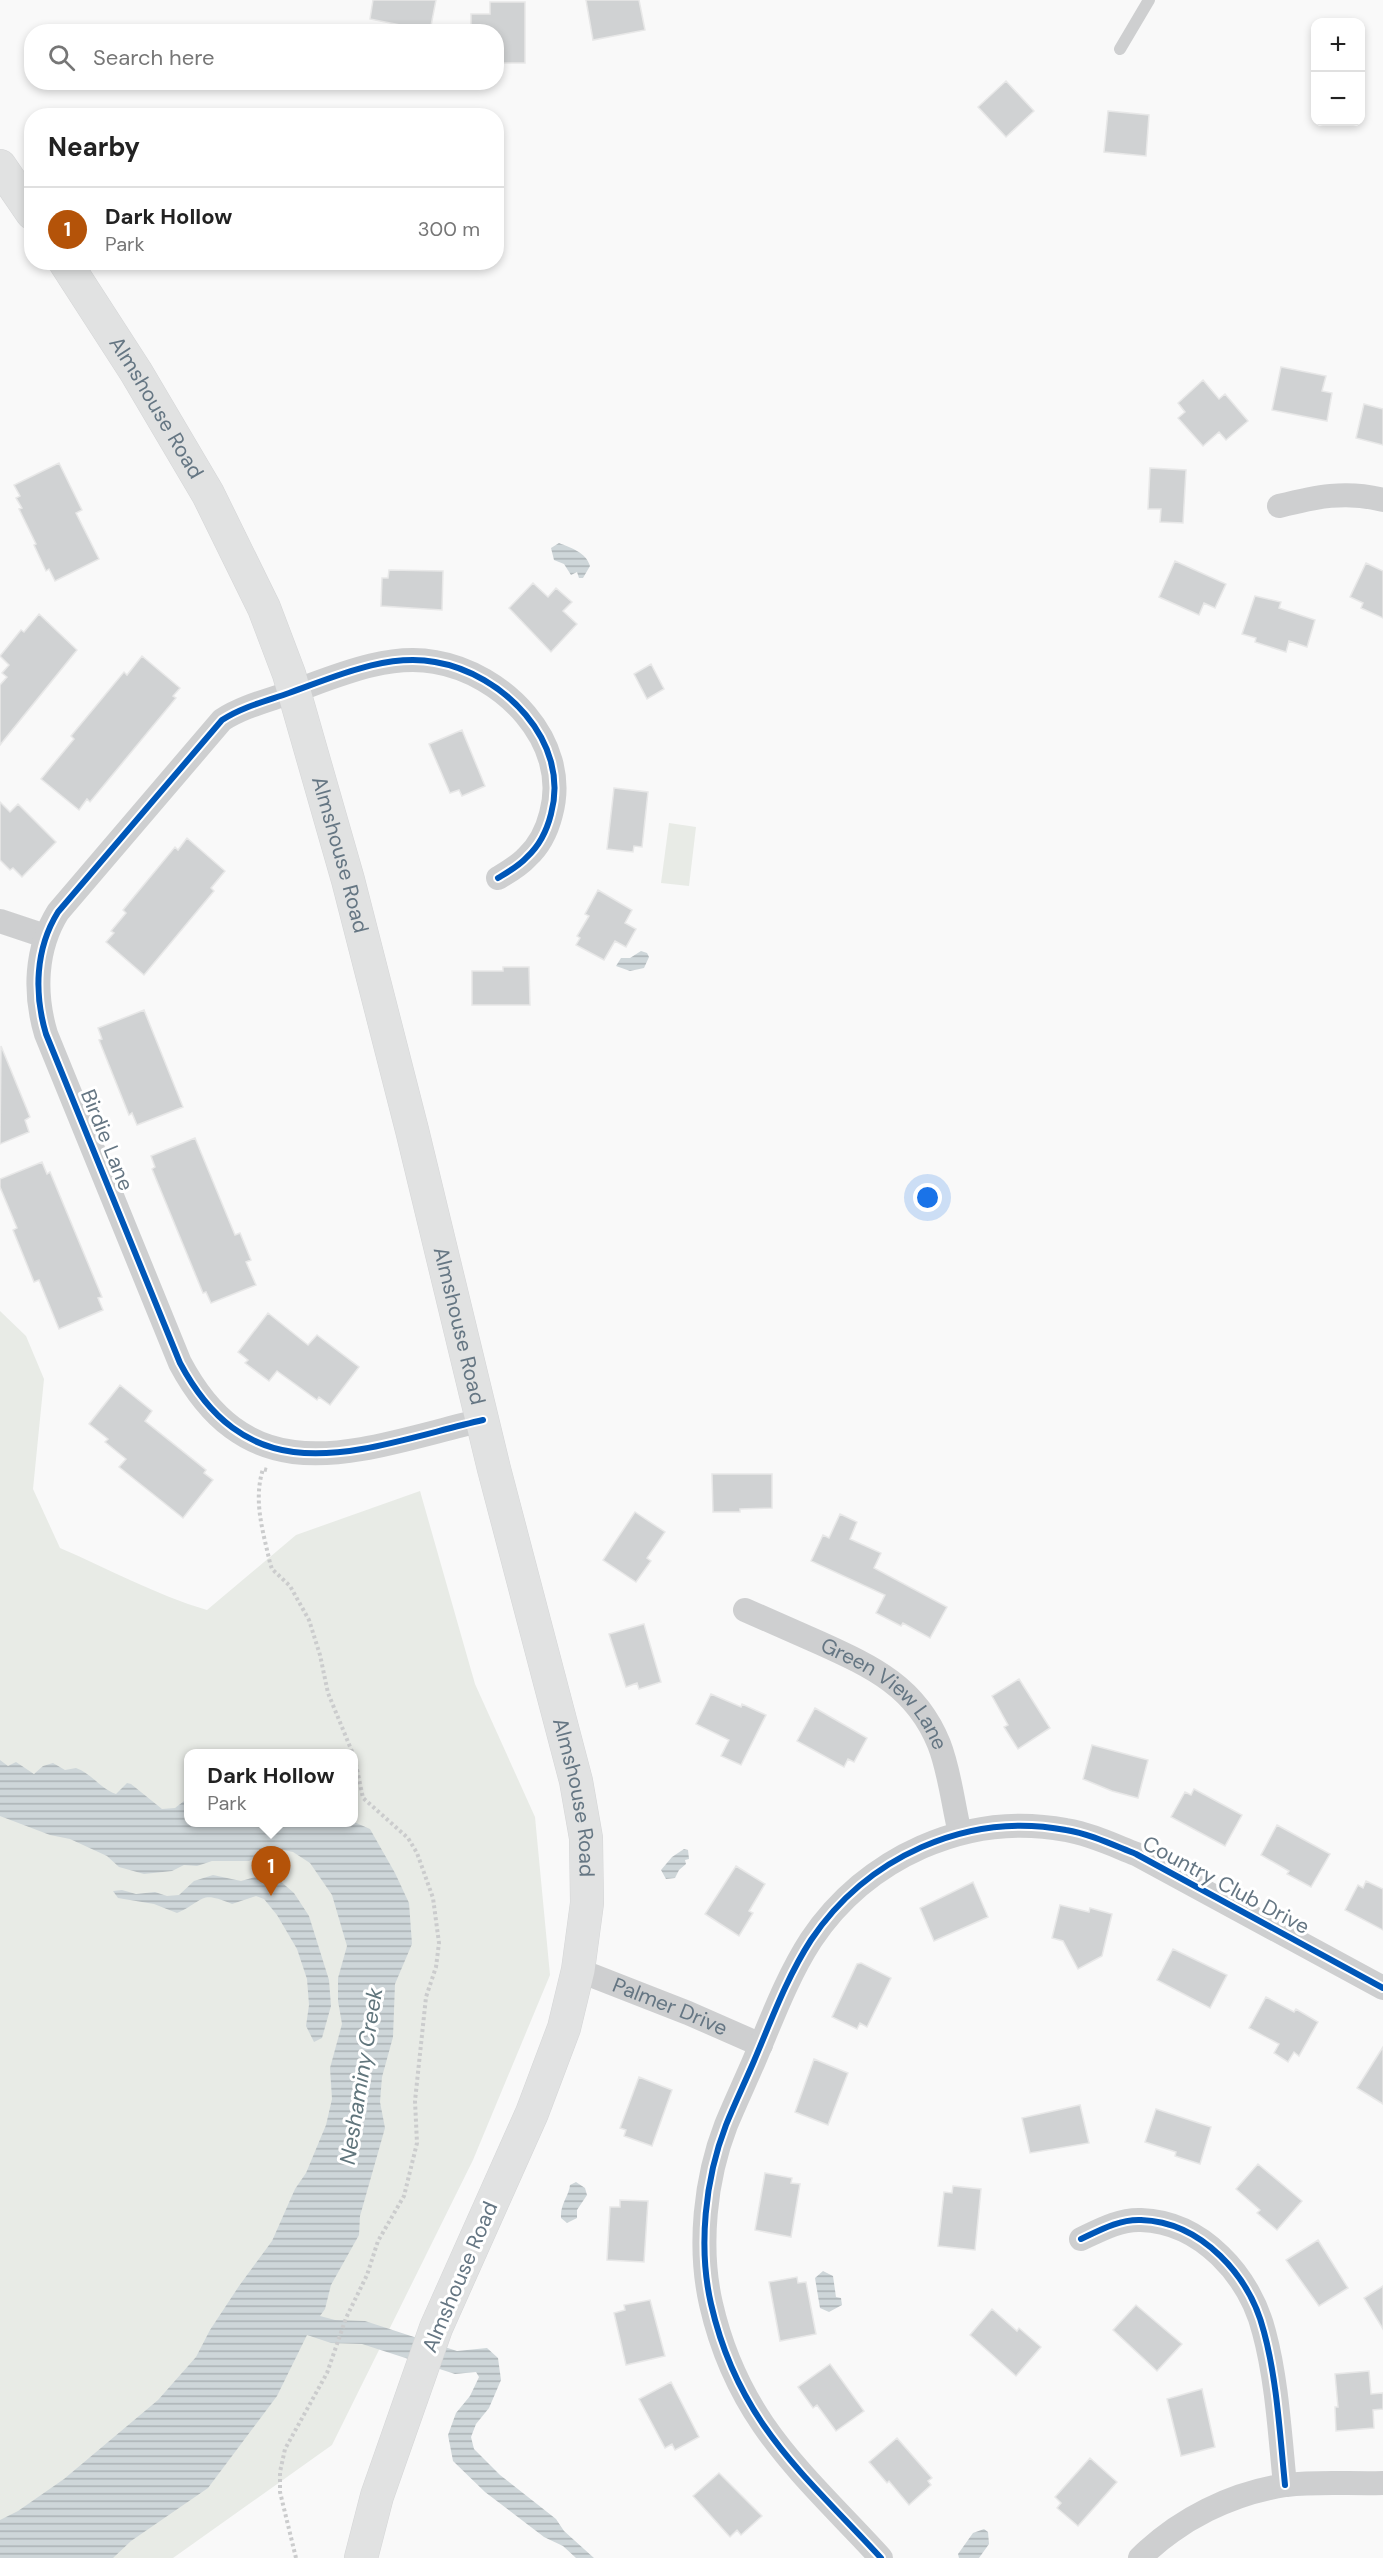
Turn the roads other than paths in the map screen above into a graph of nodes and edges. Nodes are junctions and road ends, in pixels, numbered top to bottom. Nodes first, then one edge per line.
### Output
1 (1149, 0) edge
2 (1120, 49) dead end
3 (0, 165) edge
4 (24, 201) edge
5 (70, 270) edge
6 (1383, 500) edge
7 (1279, 506) dead end
8 (294, 691) junction
9 (498, 878) dead end
10 (0, 921) edge
11 (45, 936) junction
12 (483, 1419) junction
13 (745, 1610) dead end
14 (960, 1833) junction
15 (578, 1970) junction
16 (1383, 1988) edge
17 (761, 2046) junction
18 (1081, 2240) dead end
19 (1383, 2483) edge
20 (1285, 2485) junction
21 (361, 2558) edge
22 (880, 2558) edge
23 (1140, 2558) edge

1 - 2 lane
3 - 4 main road
5 - 8 main road, Almshouse Road
6 - 7 street
8 - 9 street, Birdie Lane
8 - 11 street, Birdie Lane
8 - 12 main road, Almshouse Road
10 - 11 street
11 - 12 street, Birdie Lane
12 - 15 main road, Almshouse Road
13 - 14 street, Green View Lane
14 - 16 street, Country Club Drive
14 - 17 street, Country Club Drive
15 - 17 street, Palmer Drive
15 - 21 main road, Almshouse Road
17 - 22 street, Country Club Drive
18 - 20 street
19 - 20 street
20 - 23 street

